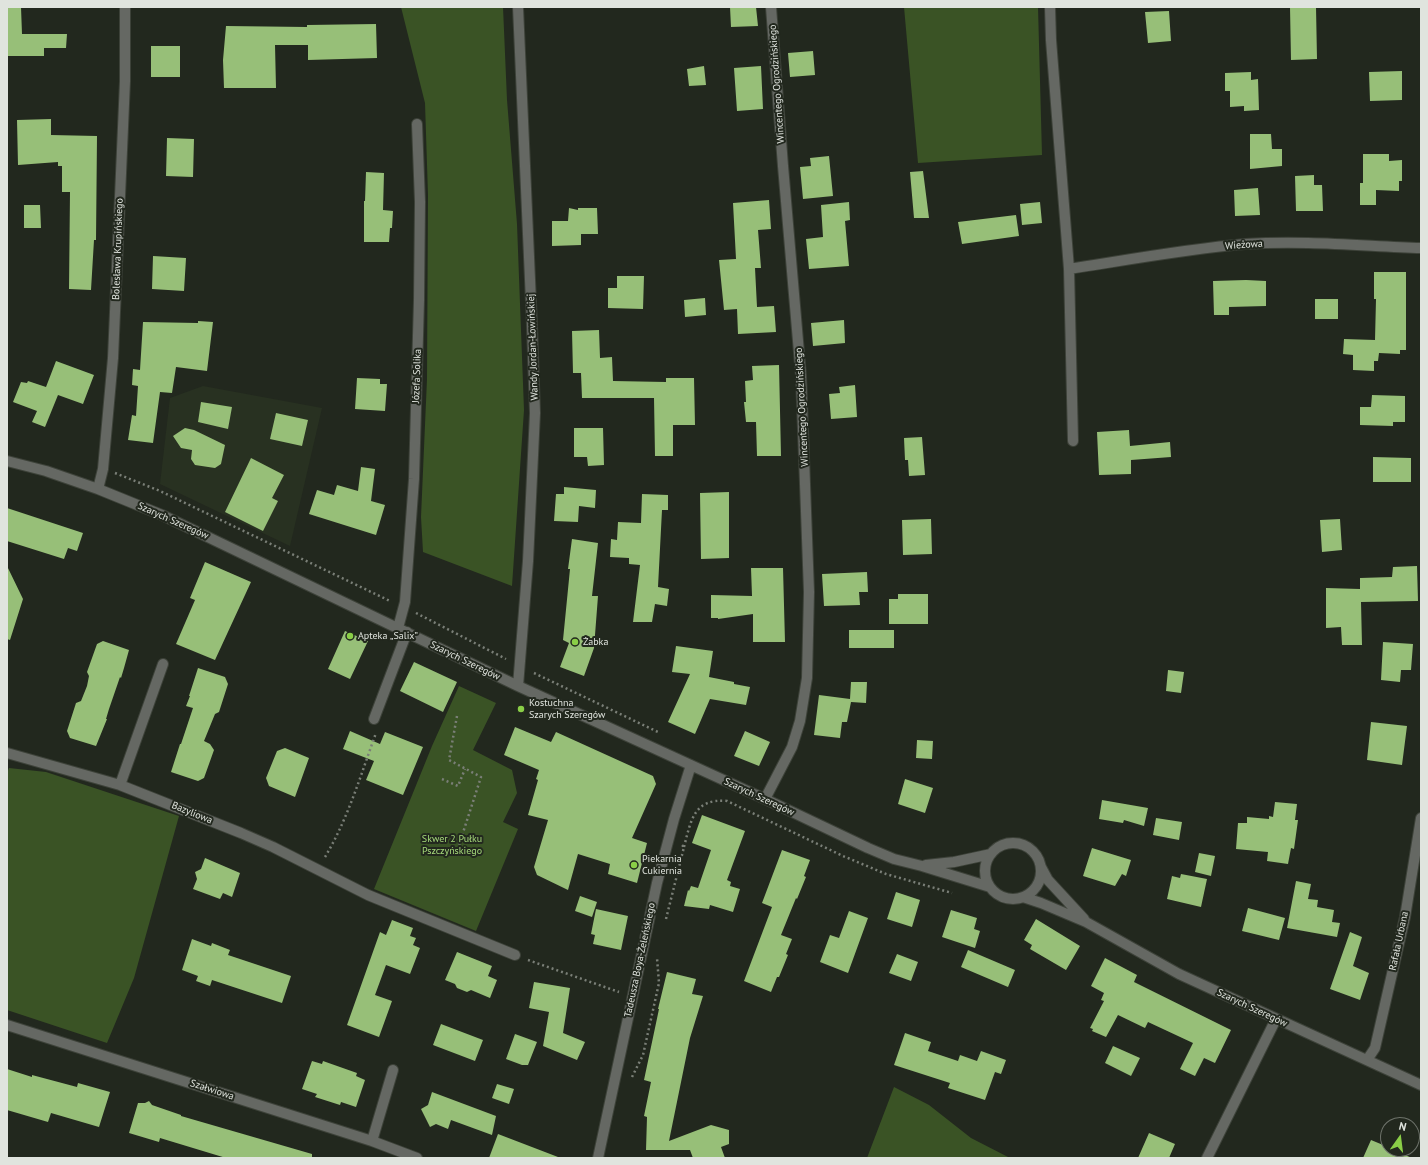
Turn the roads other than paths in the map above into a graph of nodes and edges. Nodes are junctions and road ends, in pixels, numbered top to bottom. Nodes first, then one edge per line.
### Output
1 (125, 7) edge
2 (518, 7) edge
3 (772, 7) edge
4 (1050, 7) edge
5 (417, 124) dead end
6 (1421, 248) edge
7 (1069, 269) junction
8 (1073, 441) dead end
9 (7, 461) edge
10 (98, 490) junction
11 (402, 630) junction
12 (162, 664) dead end
13 (518, 686) junction
14 (374, 719) road end
15 (7, 753) edge
16 (691, 765) junction
17 (120, 785) junction
18 (765, 799) junction
19 (1421, 818) edge
20 (991, 854) junction
21 (922, 866) junction
22 (1040, 866) junction
23 (990, 887) junction
24 (1023, 897) junction
25 (1086, 922) junction
26 (515, 955) road end
27 (1276, 1019) junction
28 (7, 1025) edge
29 (1367, 1060) junction
30 (393, 1070) dead end
31 (1421, 1084) edge
32 (372, 1141) junction
33 (417, 1158) edge
34 (598, 1158) edge
35 (1207, 1158) edge

1 - 10 street, Bolesława Krupińskiego
2 - 13 street, Wandy Jordan-Łowińskiej
3 - 18 street, Wincentego Ogrodzińskiego
4 - 7 street
5 - 11 street, Józefa Solika
6 - 7 street, Wieżowa
7 - 8 street
9 - 10 street, Szarych Szeregów
10 - 11 street, Szarych Szeregów
11 - 13 street, Szarych Szeregów
11 - 14 street, Józefa Solika
12 - 17 street
13 - 16 street, Szarych Szeregów
15 - 17 street, Bazyliowa
16 - 18 street, Szarych Szeregów
16 - 34 street, Tadeusza Boya-Żeleńskiego
17 - 26 street, Bazyliowa
18 - 21 street, Szarych Szeregów
19 - 29 street, Rafała Urbana
20 - 21 street, Szarych Szeregów
20 - 22 street
20 - 23 street
21 - 23 street, Szarych Szeregów
22 - 24 street
22 - 25 street, Szarych Szeregów
23 - 24 street
24 - 25 street, Szarych Szeregów
25 - 27 street, Szarych Szeregów
27 - 29 street, Szarych Szeregów
27 - 35 street
28 - 32 street, Szałwiowa
29 - 31 street, Szarych Szeregów
30 - 32 street
32 - 33 street, Szałwiowa

